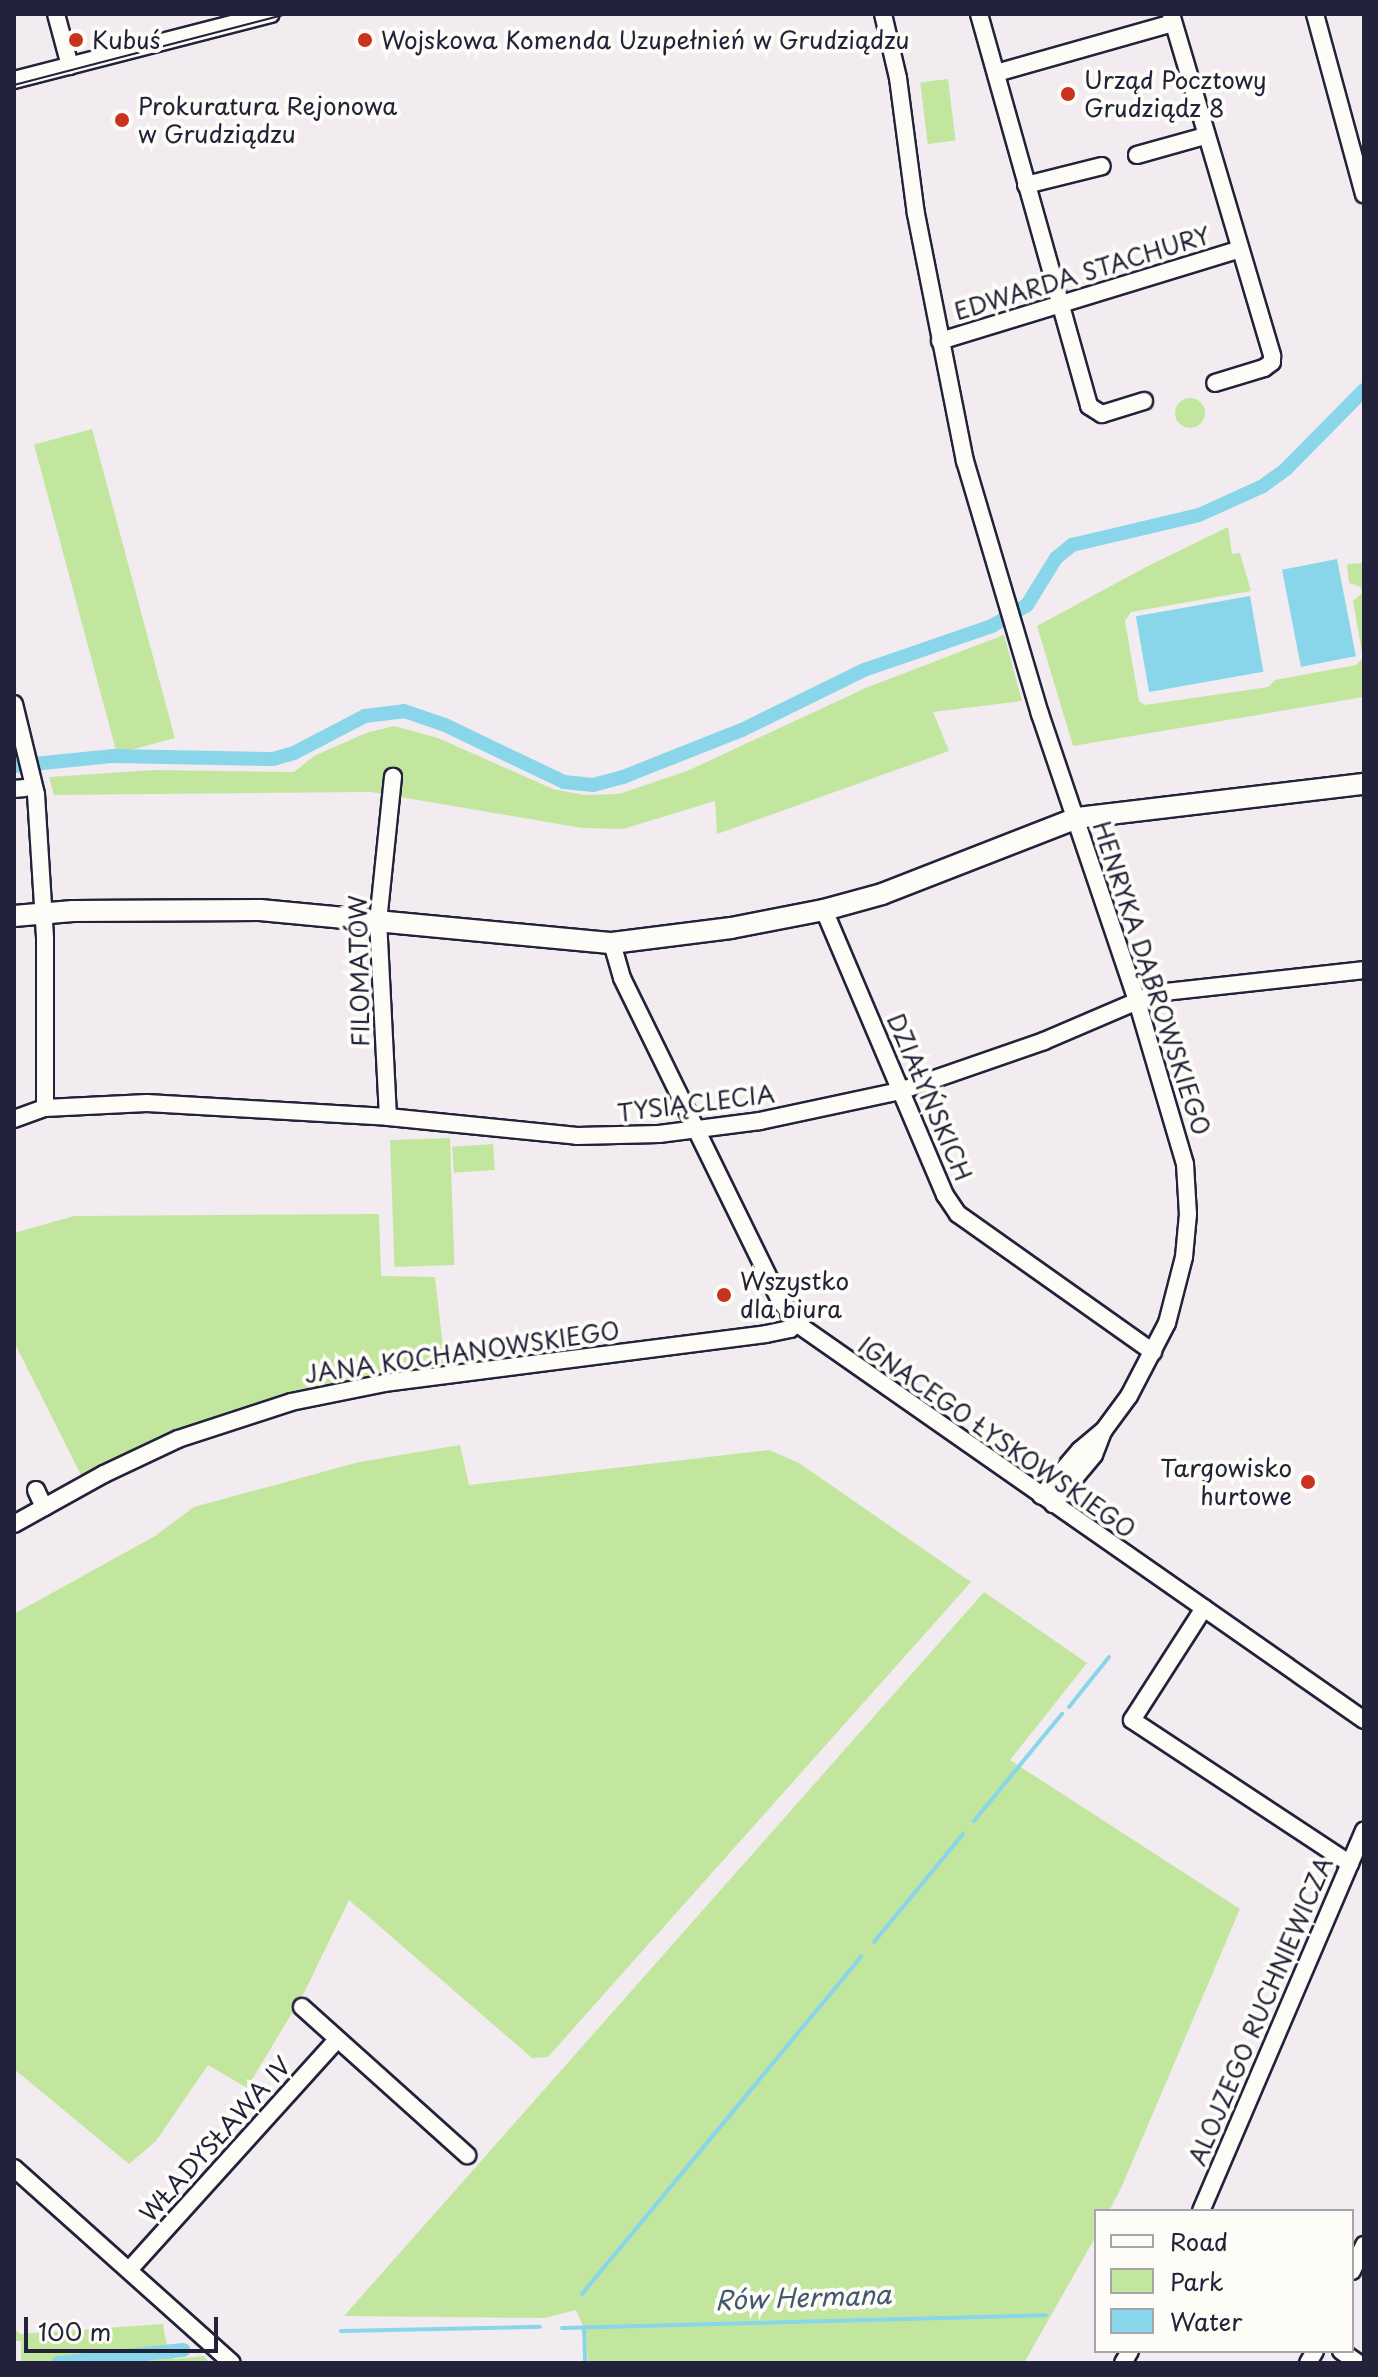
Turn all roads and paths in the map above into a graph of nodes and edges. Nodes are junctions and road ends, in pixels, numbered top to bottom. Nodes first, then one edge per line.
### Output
1 (56, 14) edge
2 (271, 14) edge
3 (883, 14) edge
4 (979, 14) edge
5 (1315, 14) edge
6 (1172, 19) edge
7 (70, 66) junction
8 (996, 73) junction
9 (14, 80) edge
10 (1205, 136) junction
11 (1137, 155) dead end
12 (1102, 166) dead end
13 (1026, 185) junction
14 (1364, 194) edge
15 (1238, 250) junction
16 (1059, 304) junction
17 (940, 341) junction
18 (1215, 383) dead end
19 (1144, 401) dead end
20 (14, 704) edge
21 (393, 777) dead end
22 (1364, 784) edge
23 (25, 785) edge
24 (1077, 818) junction
25 (824, 910) junction
26 (44, 912) junction
27 (14, 916) edge
28 (378, 922) junction
29 (612, 943) junction
30 (1364, 970) edge
31 (1137, 1001) junction
32 (900, 1091) junction
33 (45, 1108) junction
34 (388, 1117) junction
35 (14, 1119) edge
36 (695, 1130) junction
37 (796, 1323) junction
38 (1153, 1352) junction
39 (36, 1490) dead end
40 (1047, 1500) junction
41 (44, 1507) junction
42 (14, 1524) edge
43 (1204, 1608) junction
44 (1364, 1720) edge
45 (1364, 1830) edge
46 (1350, 1864) junction
47 (302, 2007) dead end
48 (337, 2040) junction
49 (467, 2155) dead end
50 (14, 2168) edge
51 (1202, 2209) edge
52 (1364, 2245) edge
53 (1354, 2267) edge
54 (129, 2270) junction
55 (232, 2363) edge

1 - 7 street
2 - 7 street
3 - 17 street, HENRYKA DĄBROWSKIEGO
4 - 8 street
5 - 14 street
6 - 8 street, EDWARDA STACHURY
6 - 10 street, EDWARDA STACHURY
7 - 9 street
8 - 13 street
10 - 11 street
10 - 15 street, EDWARDA STACHURY
12 - 13 street
13 - 16 street
15 - 16 street, EDWARDA STACHURY
15 - 18 street, EDWARDA STACHURY
16 - 17 street, EDWARDA STACHURY
16 - 19 street
17 - 24 street, HENRYKA DĄBROWSKIEGO
20 - 23 street
21 - 28 street, FILOMATÓW
22 - 24 main road
23 - 26 street
24 - 25 main road
24 - 31 street, HENRYKA DĄBROWSKIEGO
25 - 29 main road
25 - 32 street, DZIAŁYŃSKICH
26 - 27 main road
26 - 28 main road
26 - 33 street
28 - 29 main road
28 - 34 street, FILOMATÓW
29 - 36 street, IGNACEGO ŁYSKOWSKIEGO
30 - 31 street, TYSIĄCLECIA
31 - 32 street, TYSIĄCLECIA
31 - 38 street, HENRYKA DĄBROWSKIEGO
32 - 36 street, TYSIĄCLECIA
32 - 38 street, DZIAŁYŃSKICH
33 - 34 street, TYSIĄCLECIA
33 - 35 street, TYSIĄCLECIA
34 - 36 street, TYSIĄCLECIA
36 - 37 street, IGNACEGO ŁYSKOWSKIEGO
37 - 40 street, IGNACEGO ŁYSKOWSKIEGO
37 - 41 street, JANA KOCHANOWSKIEGO
38 - 40 street, HENRYKA DĄBROWSKIEGO
39 - 41 street
40 - 43 street, IGNACEGO ŁYSKOWSKIEGO
41 - 42 street, JANA KOCHANOWSKIEGO
43 - 44 street, IGNACEGO ŁYSKOWSKIEGO
43 - 46 street
45 - 46 street, ALOJZEGO RUCHNIEWICZA
46 - 51 street, ALOJZEGO RUCHNIEWICZA
47 - 48 street
48 - 49 street
48 - 54 street, WŁADYSŁAWA IV
50 - 54 street
52 - 53 street
54 - 55 street

